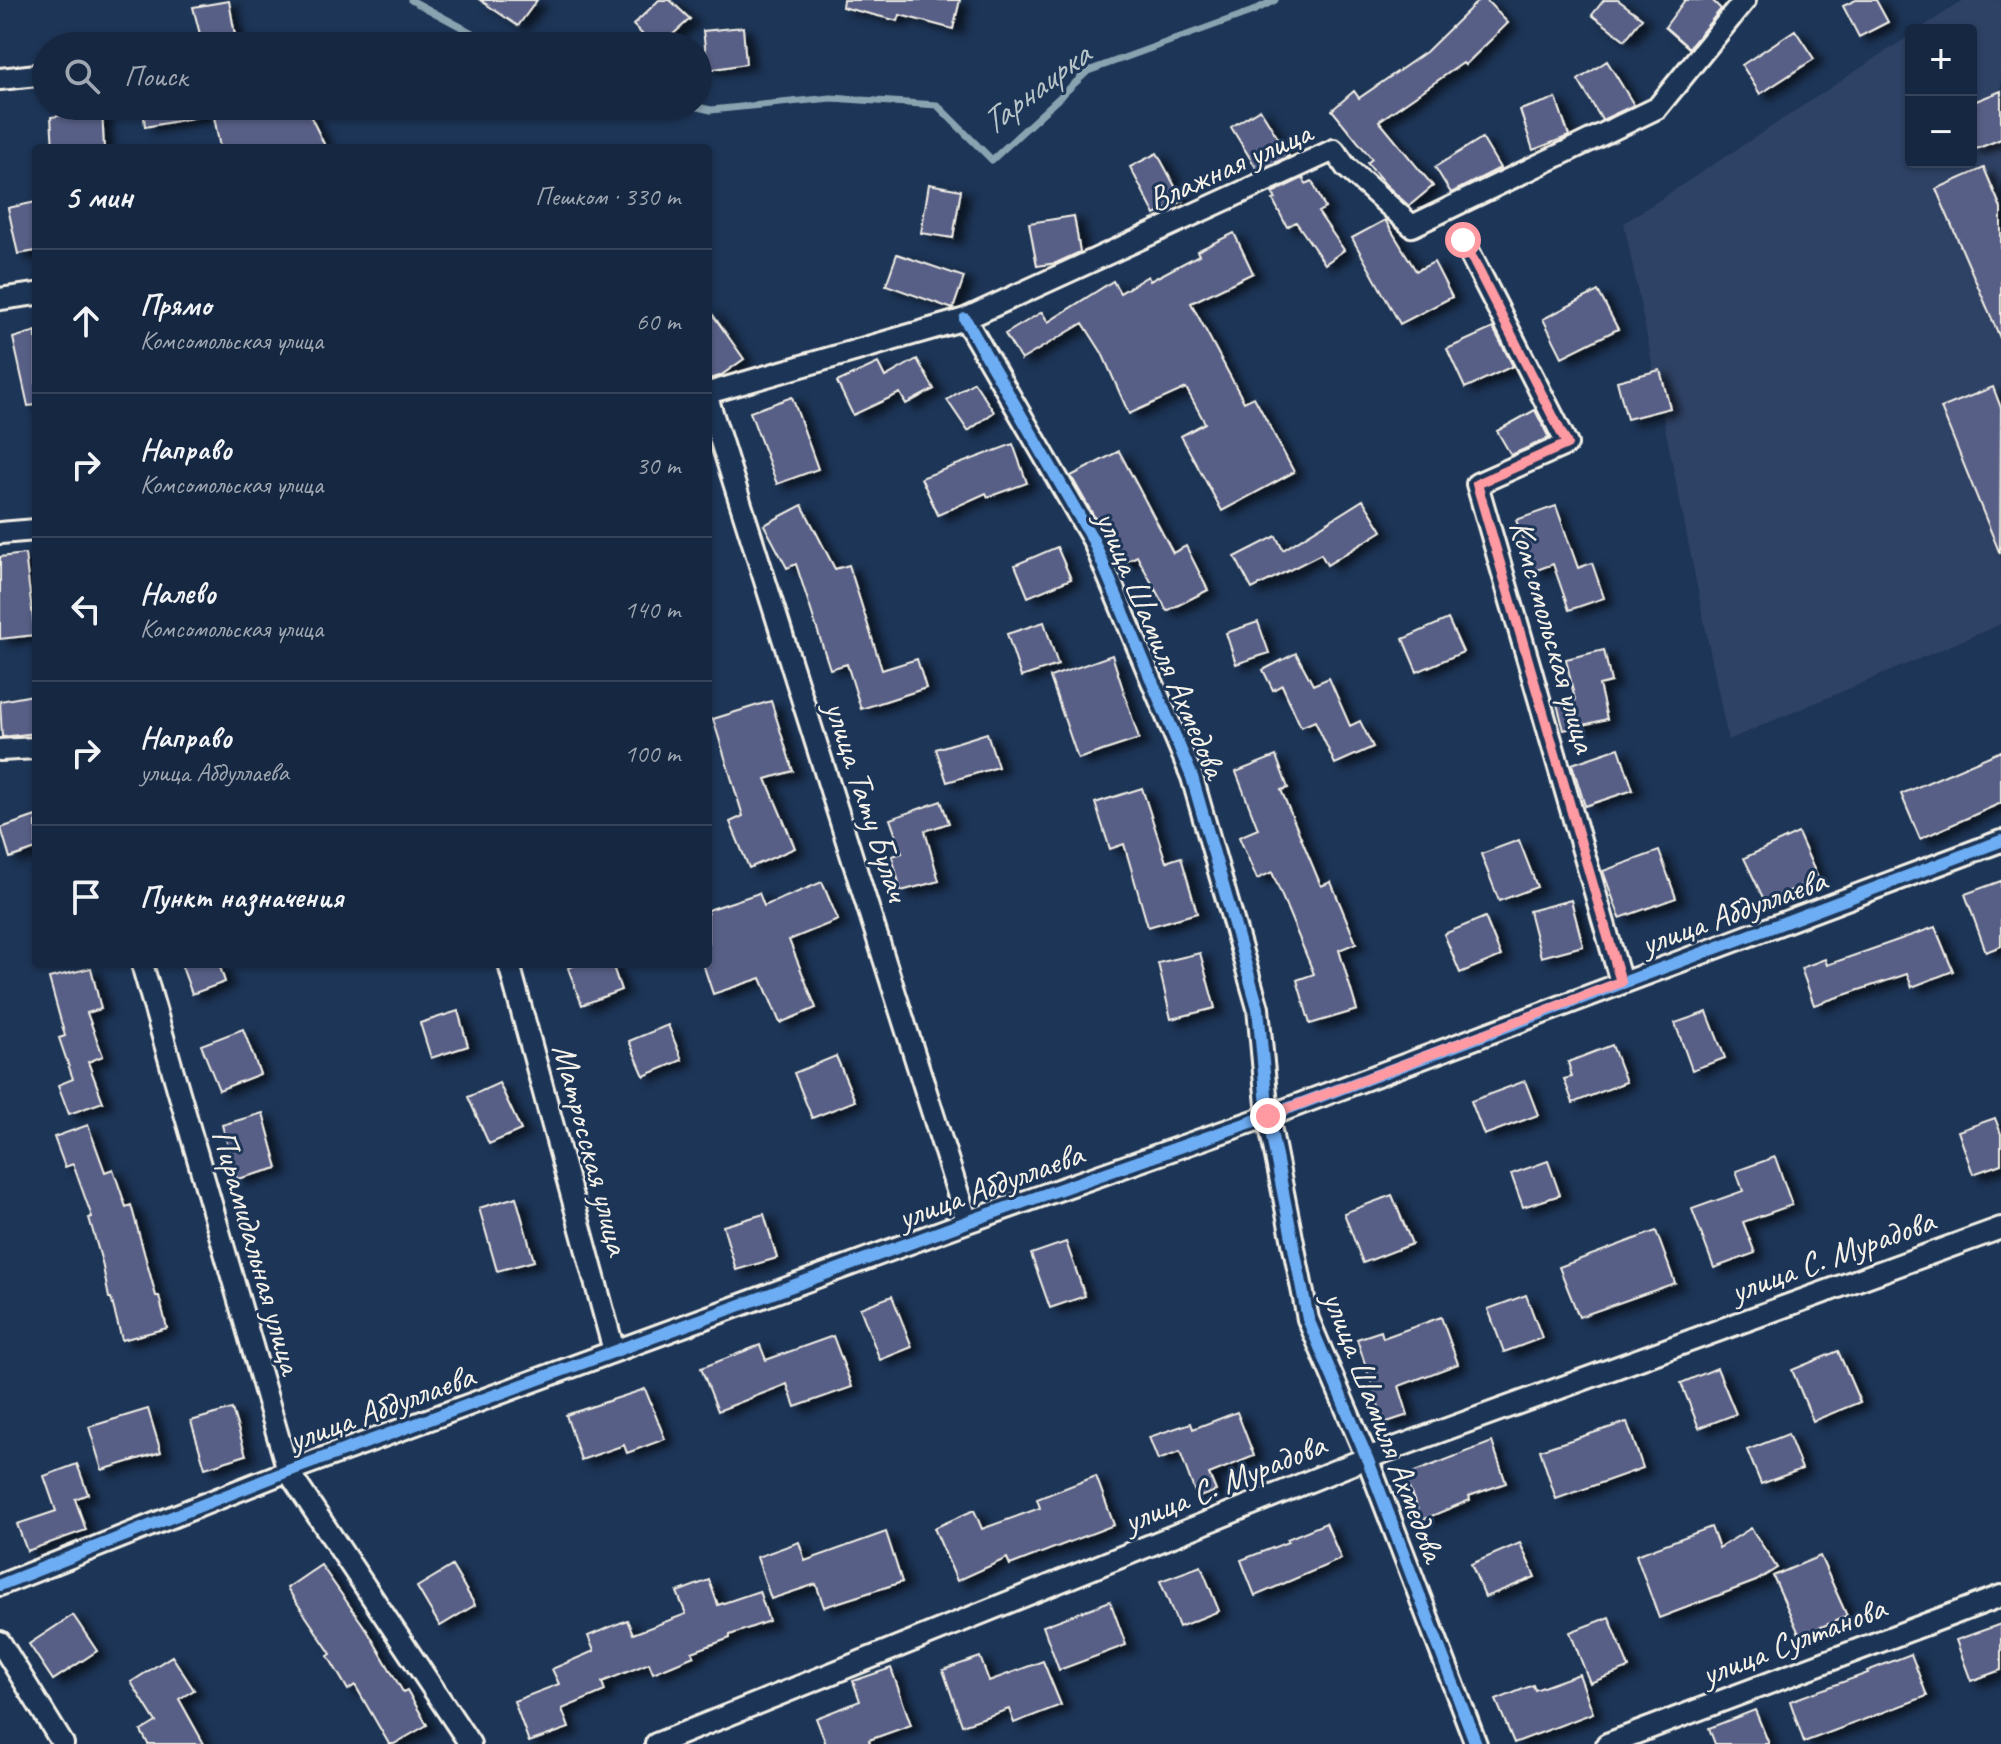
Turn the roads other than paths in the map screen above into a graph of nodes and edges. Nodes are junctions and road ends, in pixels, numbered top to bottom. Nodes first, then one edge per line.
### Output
1 (1745, 0) edge
2 (32, 76) edge
3 (0, 79) edge
4 (1463, 240) dead end
5 (32, 295) edge
6 (0, 299) edge
7 (965, 319) junction
8 (712, 392) edge
9 (712, 413) edge
10 (0, 533) edge
11 (32, 536) edge
12 (32, 748) edge
13 (0, 750) edge
14 (2001, 841) edge
15 (143, 968) edge
16 (510, 968) edge
17 (1621, 982) junction
18 (1268, 1116) junction
19 (967, 1222) junction
20 (2001, 1228) edge
21 (614, 1351) junction
22 (1367, 1458) junction
23 (288, 1471) junction
24 (0, 1585) edge
25 (2001, 1596) edge
26 (0, 1642) edge
27 (63, 1744) edge
28 (470, 1744) edge
29 (656, 1744) edge
30 (1476, 1744) edge
31 (1607, 1744) edge

1 - 7 street, Влажная улица
2 - 3 street
4 - 17 street, Комсомольская улица
5 - 6 street
7 - 8 street, Влажная улица
7 - 18 street, улица Шамиля Ахмедова
9 - 19 street, улица Тату Булач
10 - 11 street
12 - 13 street
14 - 17 street, улица Абдуллаева
15 - 23 street, Пирамидальная улица
16 - 21 street, Матросская улица
17 - 18 street, улица Абдуллаева
18 - 19 street, улица Абдуллаева
18 - 22 street, улица Шамиля Ахмедова
19 - 21 street, улица Абдуллаева
20 - 22 street, улица С. Мурадова
21 - 23 street, улица Абдуллаева
22 - 29 street, улица С. Мурадова
22 - 30 street, улица Шамиля Ахмедова
23 - 24 street, улица Абдуллаева
23 - 28 street, Пирамидальная улица
25 - 31 street, улица Султанова
26 - 27 street

